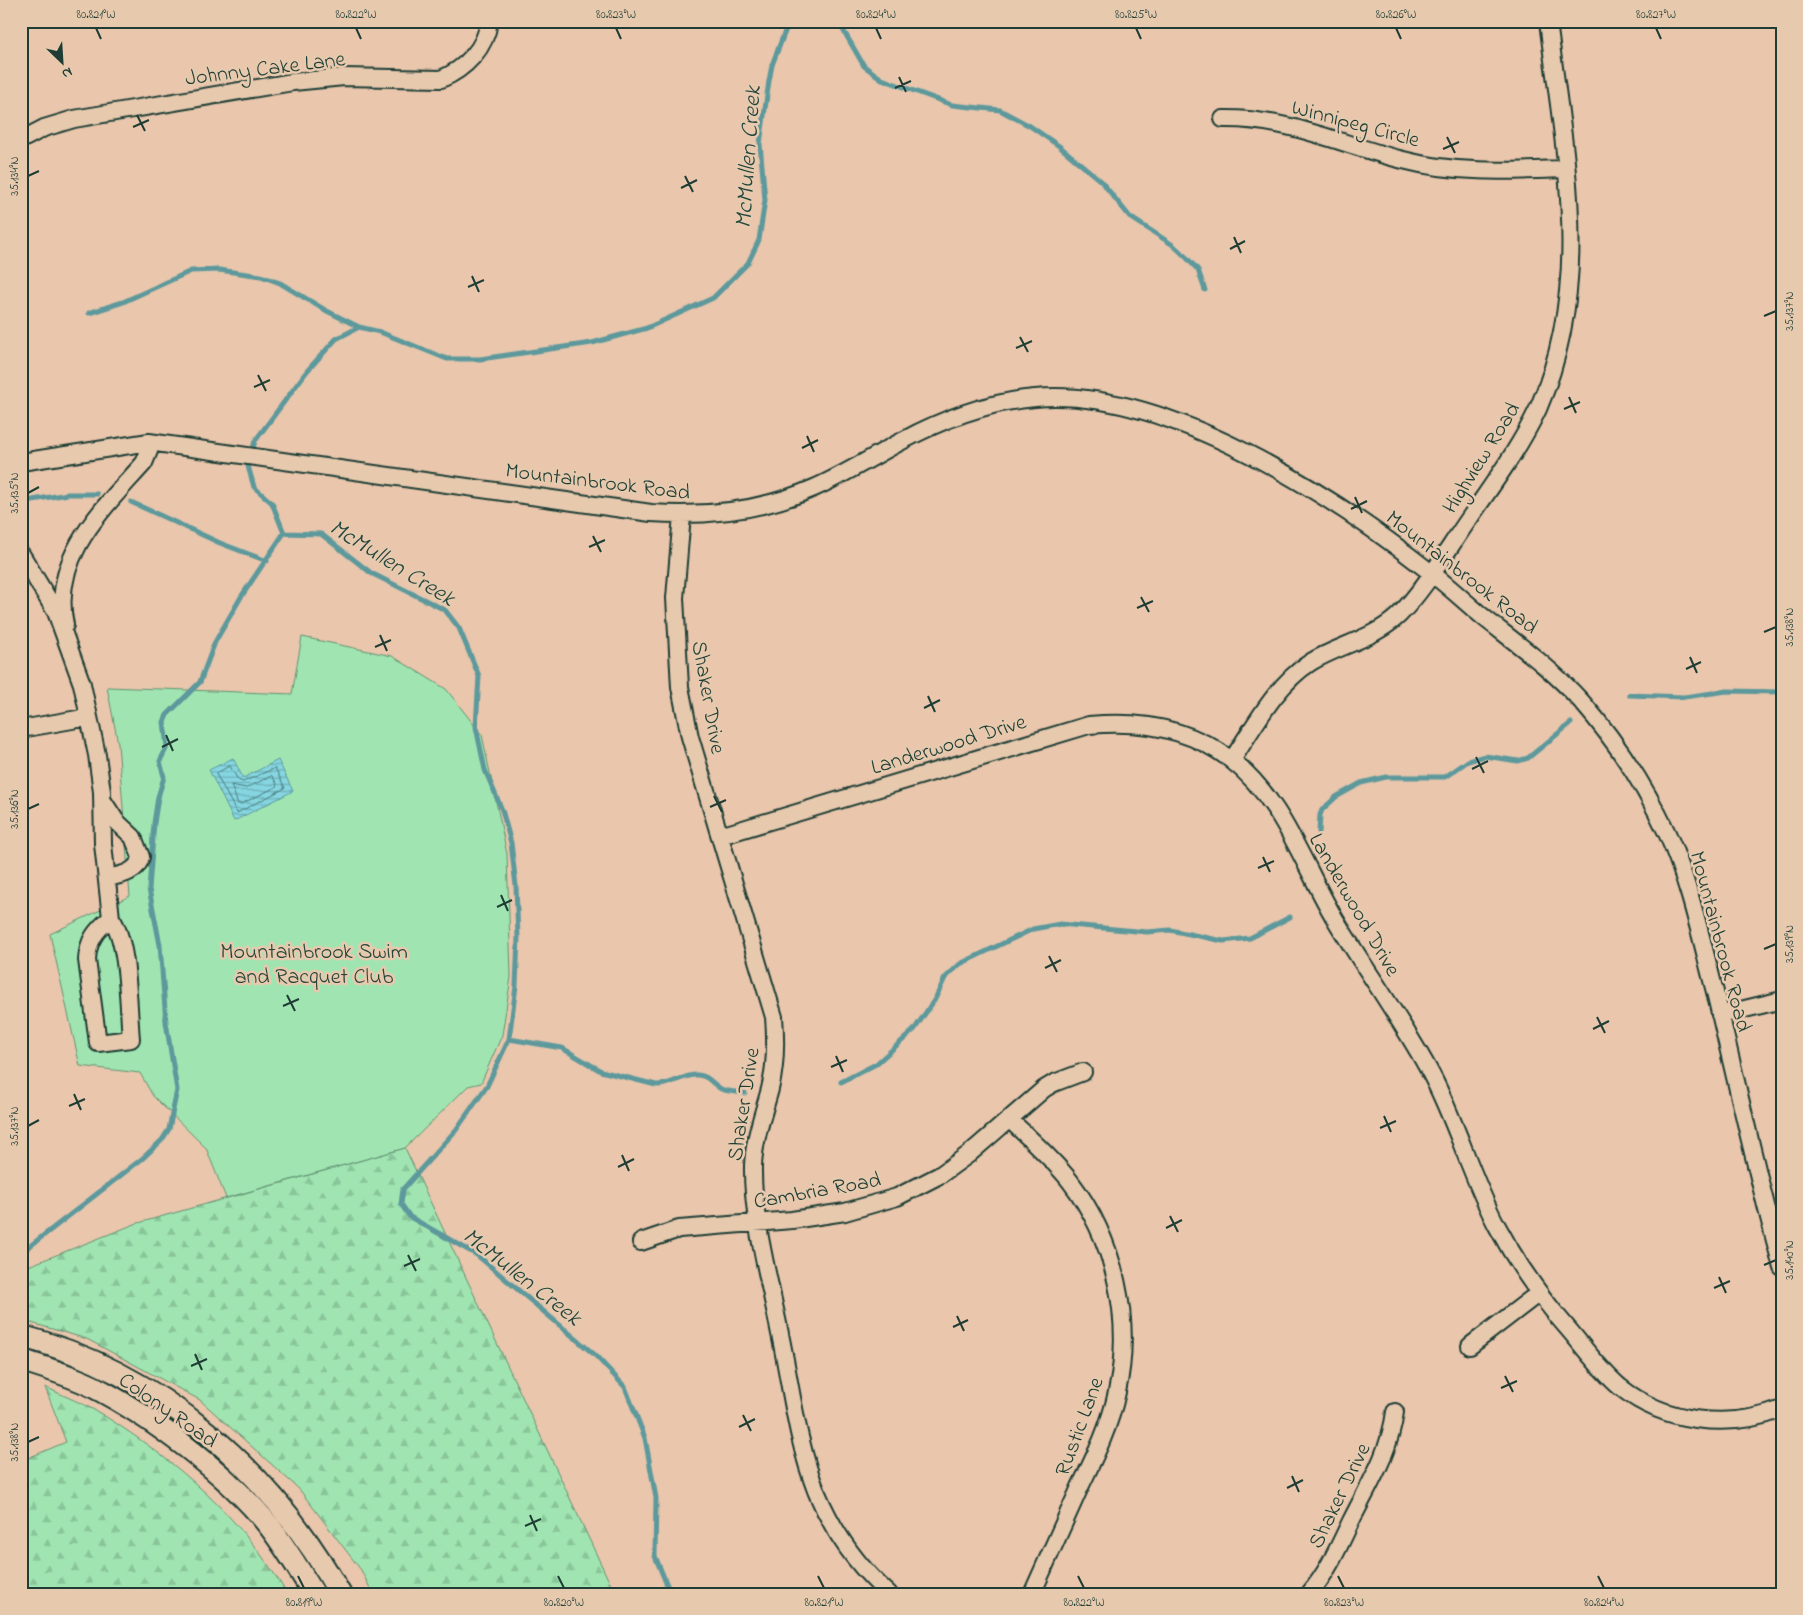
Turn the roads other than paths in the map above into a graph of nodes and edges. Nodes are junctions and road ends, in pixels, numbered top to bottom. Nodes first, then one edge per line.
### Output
1 (489, 21) edge
2 (1548, 21) edge
3 (1224, 120) dead end
4 (21, 140) edge
5 (1566, 168) junction
6 (149, 442) junction
7 (21, 462) edge
8 (682, 515) junction
9 (21, 554) edge
10 (1431, 572) junction
11 (70, 648) junction
12 (89, 717) junction
13 (21, 729) edge
14 (1232, 760) junction
15 (102, 799) junction
16 (720, 836) junction
17 (107, 878) junction
18 (111, 918) junction
19 (1782, 1000) edge
20 (1720, 1015) junction
21 (1083, 1072) dead end
22 (1009, 1119) junction
23 (759, 1223) junction
24 (641, 1242) dead end
25 (1782, 1267) edge
26 (1539, 1293) junction
27 (21, 1336) edge
28 (1470, 1346) dead end
29 (21, 1360) edge
30 (1782, 1409) edge
31 (1395, 1412) dead end
32 (314, 1594) edge
33 (340, 1594) edge
34 (889, 1594) edge
35 (1032, 1594) edge
36 (1309, 1594) edge

1 - 4 street, Johnny Cake Lane
2 - 5 street, Highview Road
3 - 5 street, Winnipeg Circle
5 - 10 street, Highview Road
6 - 7 street, Mountainbrook Road
6 - 8 street, Mountainbrook Road
6 - 11 street
8 - 10 street, Mountainbrook Road
8 - 16 street, Shaker Drive
9 - 11 street
10 - 14 street, Highview Road
10 - 20 street, Mountainbrook Road
11 - 12 street
12 - 13 street
12 - 15 street
14 - 16 street, Landerwood Drive
14 - 26 street, Landerwood Drive
15 - 17 street
15 - 17 street
16 - 23 street, Shaker Drive
17 - 18 street
18 - 18 street
19 - 20 street
20 - 25 street, Mountainbrook Road
21 - 22 street, Cambria Road
22 - 23 street, Cambria Road
22 - 35 street, Rustic Lane
23 - 24 street, Cambria Road
23 - 34 street, Shaker Drive
26 - 28 street
26 - 30 street, Landerwood Drive
27 - 33 main road, Colony Road
29 - 32 main road, Colony Road
31 - 36 street, Shaker Drive

